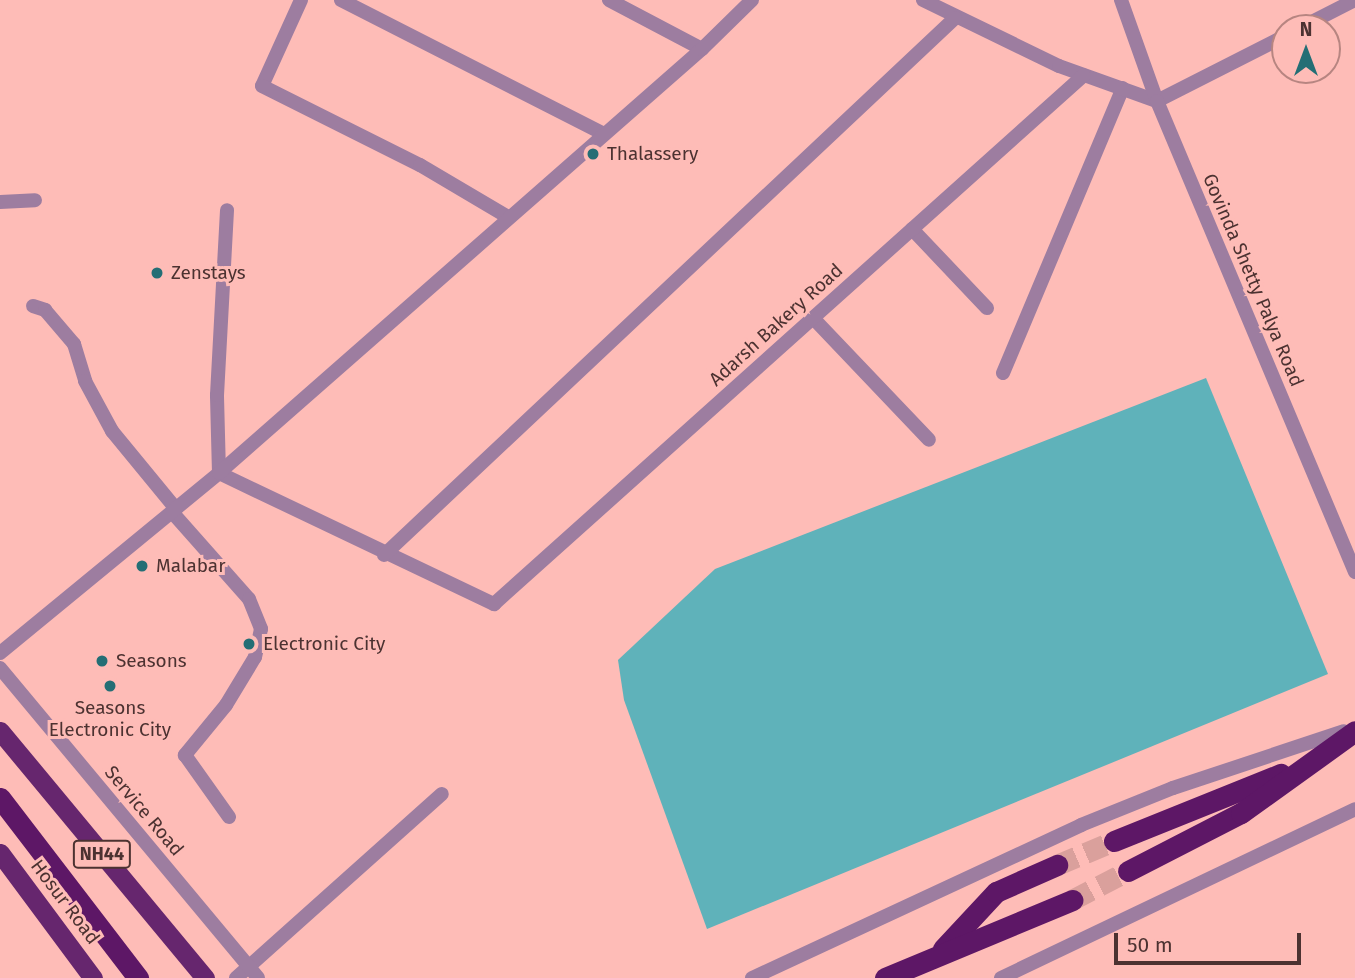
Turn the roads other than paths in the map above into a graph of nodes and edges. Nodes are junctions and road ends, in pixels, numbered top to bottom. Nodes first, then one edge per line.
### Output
1 (301, 0) edge
2 (341, 0) edge
3 (609, 0) edge
4 (752, 0) edge
5 (923, 0) edge
6 (1121, 0) edge
7 (1355, 0) edge
8 (1328, 14) edge
9 (955, 18) junction
10 (1271, 43) edge
11 (702, 49) junction
12 (1084, 75) junction
13 (1124, 88) junction
14 (1157, 101) junction
15 (602, 133) junction
16 (35, 200) dead end
17 (0, 202) edge
18 (227, 209) dead end
19 (508, 217) junction
20 (912, 229) junction
21 (33, 306) dead end
22 (987, 308) dead end
23 (813, 318) junction
24 (1003, 373) dead end
25 (929, 440) dead end
26 (219, 473) junction
27 (174, 511) junction
28 (384, 555) junction
29 (1355, 572) edge
30 (0, 653) edge
31 (0, 668) edge
32 (1355, 729) edge
33 (0, 731) edge
34 (1319, 759) junction
35 (442, 794) dead end
36 (0, 797) edge
37 (1355, 808) edge
38 (229, 817) dead end
39 (1114, 841) tunnel mouth
40 (0, 853) edge
41 (1057, 865) tunnel mouth
42 (1128, 871) tunnel mouth
43 (1072, 900) tunnel mouth
44 (937, 956) junction
45 (253, 973) edge
46 (93, 978) edge
47 (138, 978) edge
48 (205, 978) edge
49 (236, 978) edge
50 (752, 978) edge
51 (885, 978) edge
52 (1001, 978) edge

1 - 19 street
2 - 15 street
3 - 11 street
4 - 11 street
5 - 9 street
6 - 14 street, Govinda Shetty Palya Road
7 - 8 street
9 - 12 street
9 - 28 street
10 - 14 street
11 - 15 street
12 - 13 street
12 - 20 street, Adarsh Bakery Road
13 - 14 street
13 - 24 street
14 - 29 street, Govinda Shetty Palya Road
15 - 19 street
16 - 17 street
18 - 26 street
19 - 26 street
20 - 22 street
20 - 23 street, Adarsh Bakery Road
21 - 27 street
23 - 25 street
23 - 28 street, Adarsh Bakery Road
26 - 27 street
26 - 28 street
27 - 30 street
27 - 38 street
31 - 45 street, Service Road
32 - 34 highway
32 - 50 street
33 - 48 highway, NH44
34 - 39 highway
34 - 42 highway
35 - 45 street
36 - 47 highway
37 - 52 street
40 - 46 highway, Hosur Road
41 - 44 highway
43 - 44 highway
44 - 51 highway
45 - 49 street

